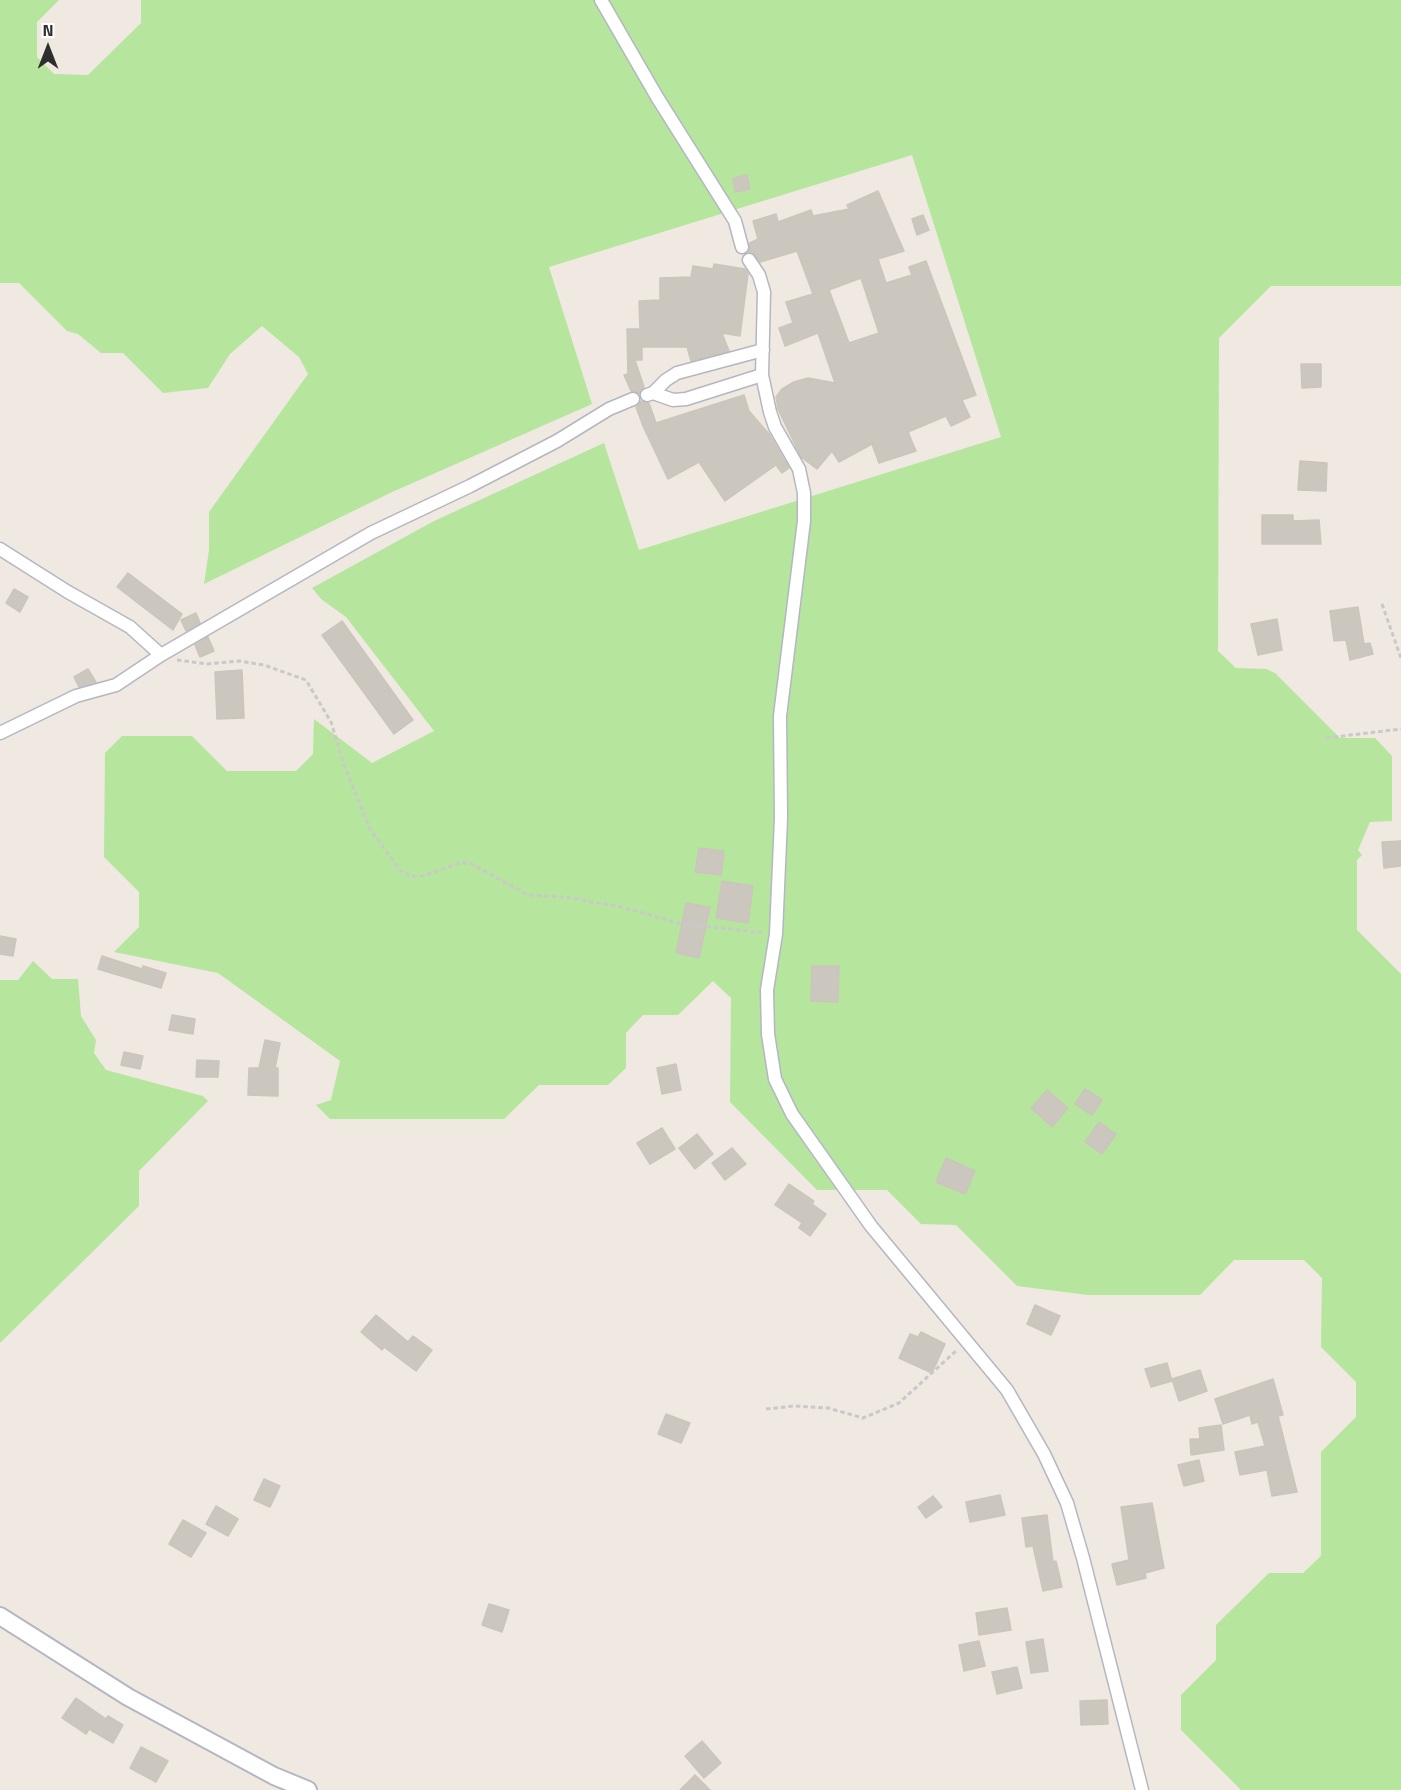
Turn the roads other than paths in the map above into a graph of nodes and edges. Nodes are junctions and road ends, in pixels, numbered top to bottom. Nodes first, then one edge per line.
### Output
1 (601, 0) edge
2 (742, 247) dead end
3 (749, 260) dead end
4 (763, 350) junction
5 (762, 375) junction
6 (633, 399) dead end
7 (0, 549) edge
8 (161, 655) junction
9 (0, 733) edge
10 (0, 1616) edge
11 (308, 1790) edge
12 (1142, 1790) edge

1 - 2 street
3 - 4 street
4 - 5 street
4 - 5 street
5 - 12 street
6 - 8 street
7 - 8 street
8 - 9 street
10 - 11 main road

